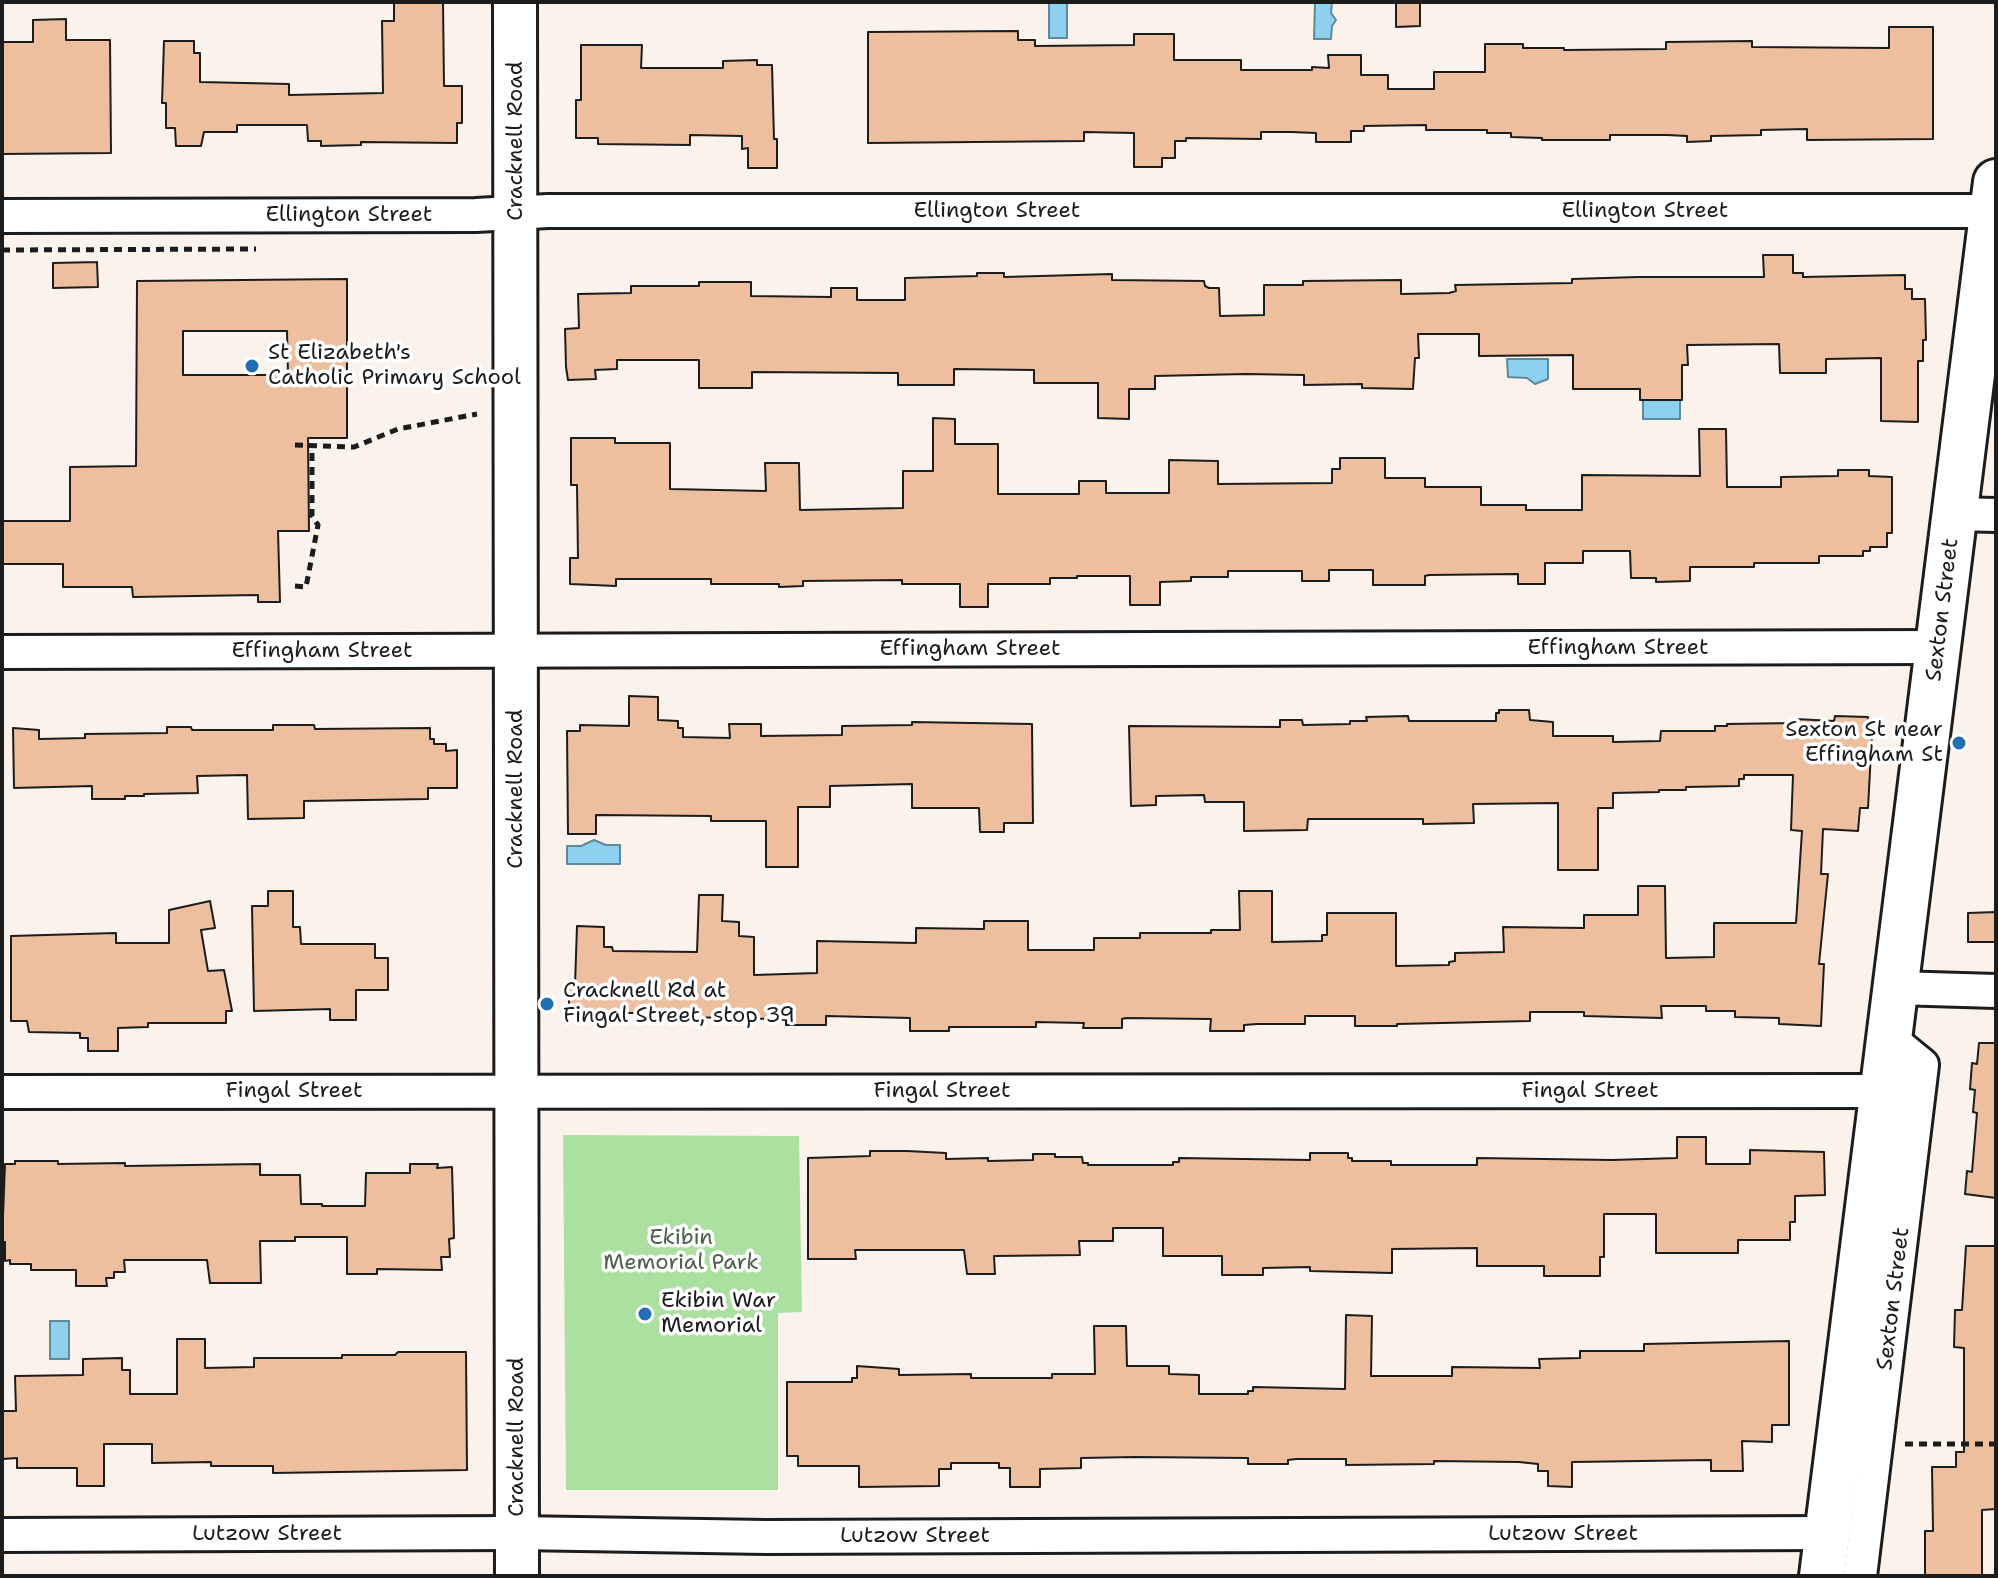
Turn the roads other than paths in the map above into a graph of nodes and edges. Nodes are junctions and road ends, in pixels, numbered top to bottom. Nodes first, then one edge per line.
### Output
1 (515, 2) edge
2 (1994, 196) edge
3 (516, 213) junction
4 (2, 216) edge
5 (1976, 514) edge
6 (1938, 647) junction
7 (516, 650) junction
8 (2, 652) edge
9 (1896, 988) junction
10 (1996, 991) edge
11 (1889, 1038) junction
12 (517, 1090) junction
13 (1883, 1091) junction
14 (2, 1092) edge
15 (517, 1533) junction
16 (1828, 1533) junction
17 (2, 1535) edge
18 (517, 1576) edge
19 (1822, 1576) edge
20 (1860, 1576) edge

1 - 3 street, Cracknell Road
2 - 3 street, Ellington Street
2 - 5 main road, Sexton Street
3 - 4 street, Ellington Street
3 - 7 street, Cracknell Road
5 - 6 main road, Sexton Street
6 - 7 street, Effingham Street
6 - 9 main road, Sexton Street
7 - 8 street, Effingham Street
7 - 12 street, Cracknell Road
9 - 10 street
9 - 11 main road, Sexton Street
11 - 13 main road, Sexton Street
11 - 20 street, Sexton Street
12 - 13 street, Fingal Street
12 - 14 street, Fingal Street
12 - 15 street, Cracknell Road
13 - 16 main road, Sexton Street
15 - 16 street, Lutzow Street
15 - 17 street, Lutzow Street
15 - 18 street, Cracknell Road
16 - 19 main road, Sexton Street

